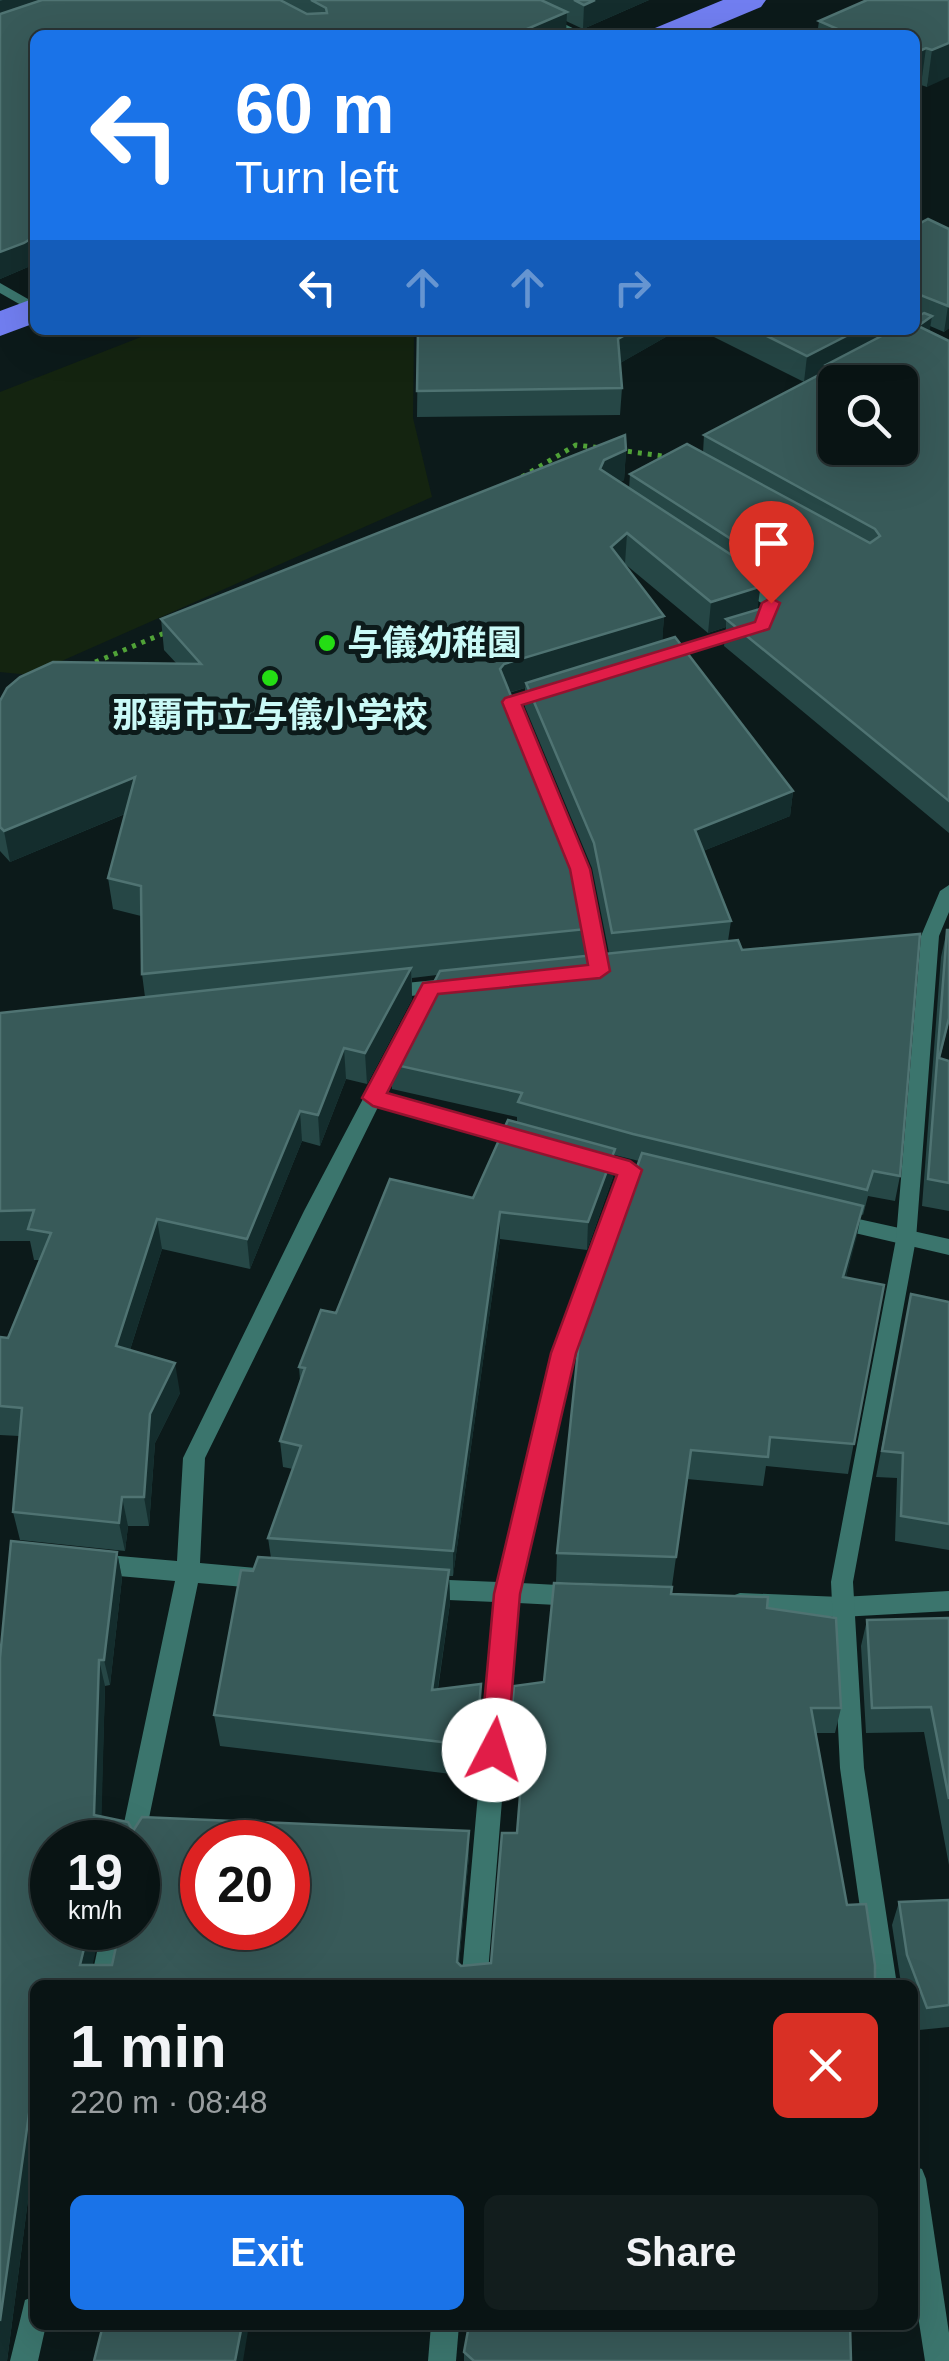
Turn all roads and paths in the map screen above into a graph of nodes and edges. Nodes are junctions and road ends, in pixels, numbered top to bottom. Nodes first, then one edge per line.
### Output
1 (506, 0) edge
2 (741, 1) edge
3 (570, 30) edge
4 (677, 30) edge
5 (0, 287) edge
6 (30, 306) edge
7 (30, 311) edge
8 (0, 324) edge
9 (681, 458) edge
10 (516, 480) edge
11 (722, 571) edge
12 (181, 626) edge
13 (637, 664) edge
14 (72, 672) edge
15 (552, 802) edge
16 (949, 892) edge
17 (930, 937) edge
18 (600, 971) edge
19 (468, 984) edge
20 (370, 994) edge
21 (423, 1003) junction
22 (373, 1098) junction
23 (538, 1144) edge
24 (686, 1184) edge
25 (814, 1216) edge
26 (906, 1239) junction
27 (949, 1248) edge
28 (75, 1561) edge
29 (188, 1574) junction
30 (288, 1580) edge
31 (408, 1588) edge
32 (507, 1594) junction
33 (605, 1597) edge
34 (949, 1601) edge
35 (723, 1602) edge
36 (841, 1607) junction
37 (137, 1820) edge
38 (110, 1950) edge
39 (104, 1980) edge
40 (474, 1980) edge
41 (883, 1980) edge
42 (918, 2220) edge
43 (31, 2330) edge
44 (444, 2330) edge
45 (24, 2361) edge
46 (442, 2361) edge
47 (939, 2361) edge

1 - 3 street
2 - 4 highway
5 - 6 street
7 - 8 highway
9 - 10 path
11 - 13 street
12 - 14 path
15 - 18 street
16 - 17 street
17 - 26 street
19 - 21 street
20 - 21 street
21 - 22 street
22 - 23 street
22 - 29 street
24 - 32 street
25 - 26 street
26 - 27 street
26 - 36 street
28 - 29 street
29 - 30 street
29 - 37 street
31 - 32 street
32 - 33 street
32 - 40 street
34 - 36 street
35 - 36 street
36 - 41 street
38 - 39 street
42 - 47 street
43 - 45 street
44 - 46 street

